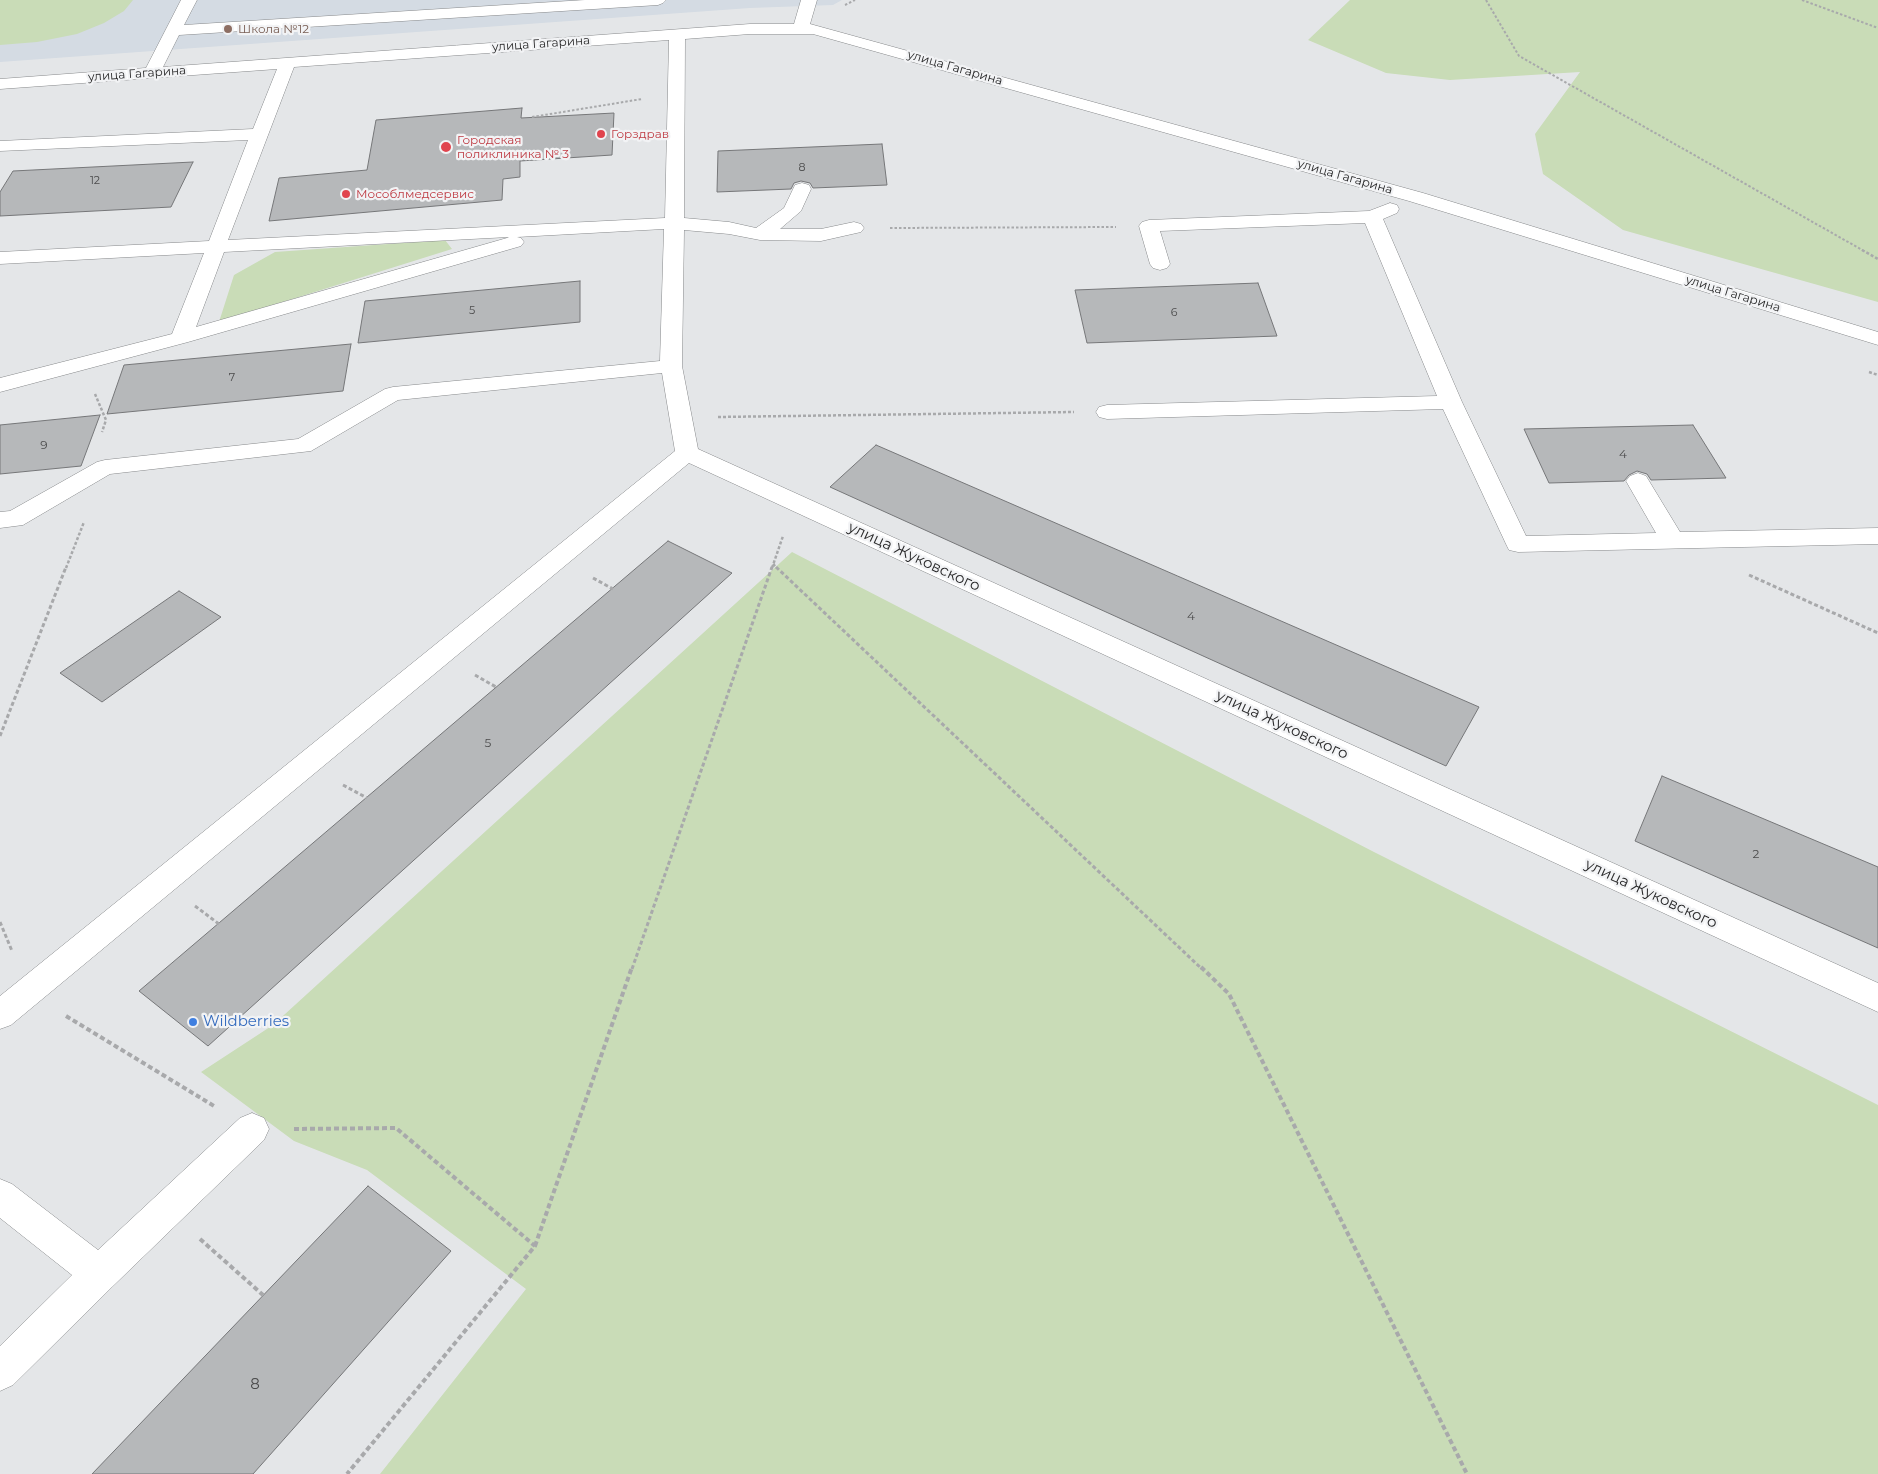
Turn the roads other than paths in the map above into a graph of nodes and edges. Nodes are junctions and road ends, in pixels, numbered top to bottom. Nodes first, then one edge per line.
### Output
1 (189, 0) edge
2 (658, 0) edge
3 (809, 0) edge
4 (801, 28) junction
5 (173, 31) junction
6 (677, 34) junction
7 (287, 63) junction
8 (152, 73) junction
9 (0, 84) edge
10 (260, 134) junction
11 (0, 146) edge
12 (802, 189) dead end
13 (1416, 197) junction
14 (1372, 217) junction
15 (674, 223) junction
16 (854, 228) road end
17 (559, 229) junction
18 (760, 234) junction
19 (217, 246) junction
20 (0, 258) edge
21 (1160, 264) dead end
22 (181, 338) junction
23 (1878, 338) edge
24 (671, 366) junction
25 (0, 384) edge
26 (1450, 402) junction
27 (1107, 412) road end
28 (687, 453) junction
29 (1638, 481) dead end
30 (0, 520) edge
31 (1878, 536) edge
32 (1673, 541) junction
33 (1878, 998) edge
34 (0, 1015) edge
35 (252, 1129) road end
36 (0, 1196) edge
37 (99, 1274) junction
38 (0, 1372) edge

1 - 5 street
2 - 5 street
3 - 4 street
4 - 6 street, улица Гагарина
4 - 13 street, улица Гагарина
5 - 8 street
6 - 7 street, улица Гагарина
6 - 15 street
7 - 8 street, улица Гагарина
7 - 10 street
8 - 9 street, улица Гагарина
10 - 11 street
10 - 19 street
12 - 18 street
13 - 14 street
13 - 23 street, улица Гагарина
14 - 21 street
14 - 26 street
15 - 17 street
15 - 18 street
15 - 24 street
16 - 18 street
17 - 19 street
17 - 22 street
19 - 20 street
19 - 22 street
22 - 25 street
24 - 28 street
24 - 30 street
26 - 27 street
26 - 32 street
28 - 33 street, улица Жуковского
28 - 34 street
29 - 32 street
31 - 32 street
35 - 37 street
36 - 37 street
37 - 38 street

